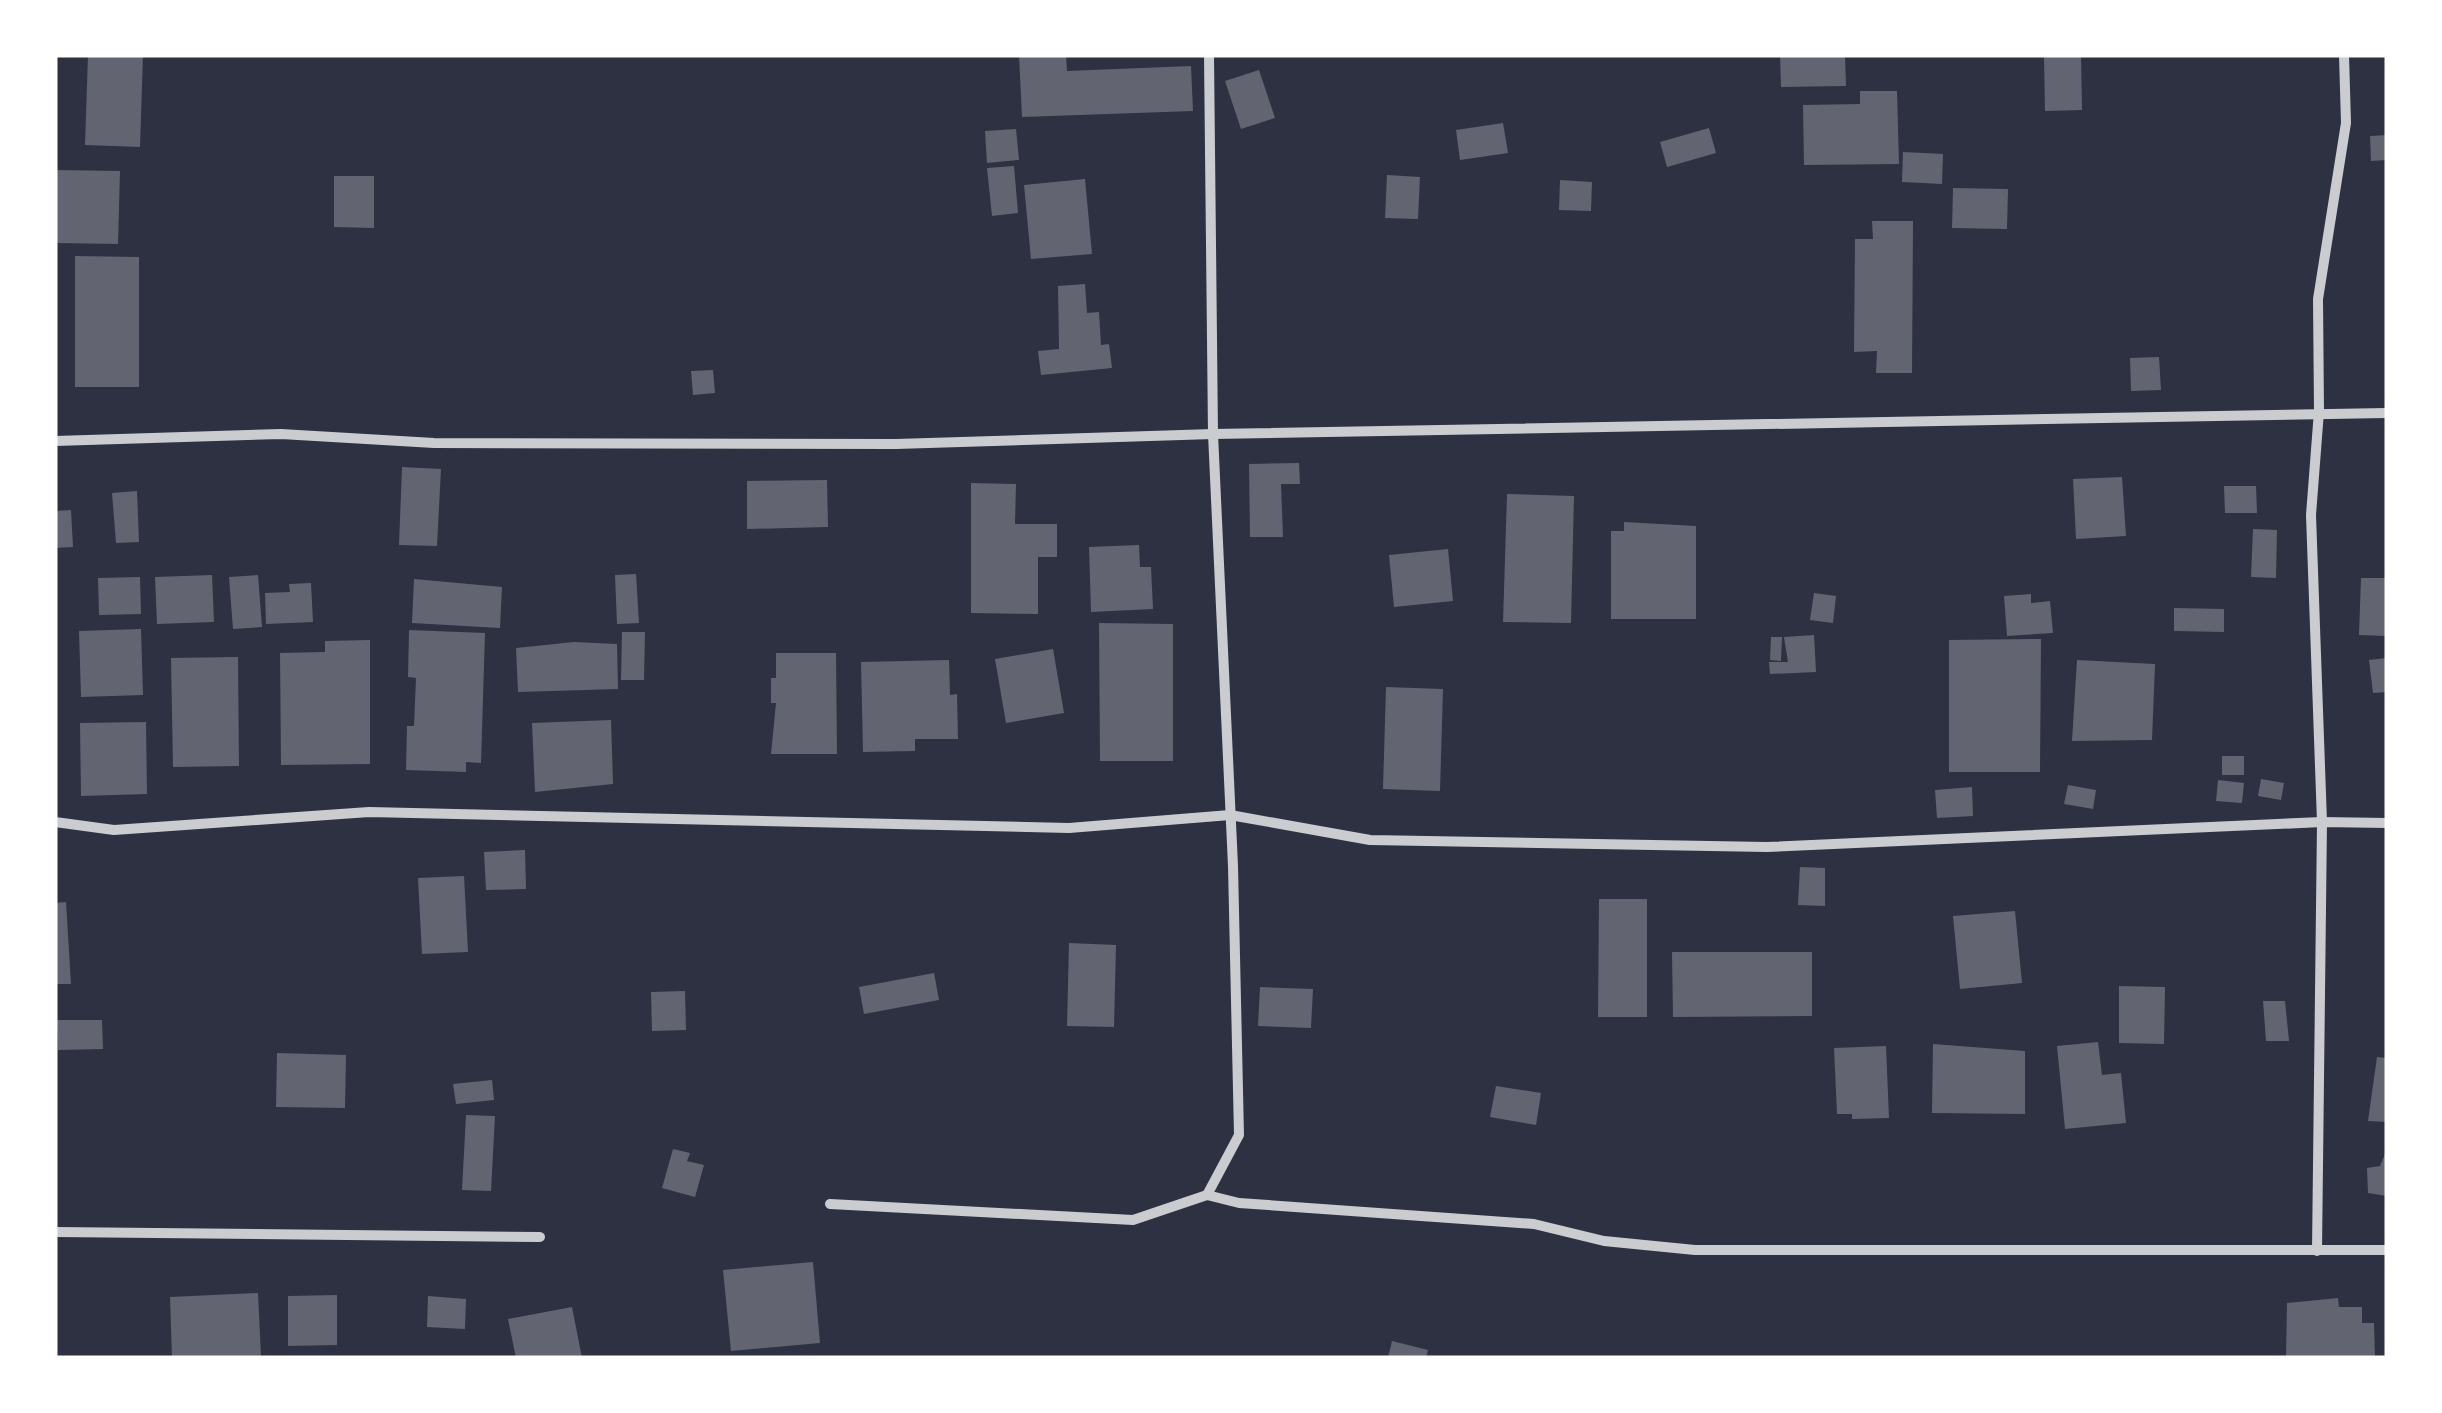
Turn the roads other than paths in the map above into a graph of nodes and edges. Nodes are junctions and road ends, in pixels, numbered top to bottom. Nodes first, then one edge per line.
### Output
1 (1210, 55) edge
2 (2344, 55) edge
3 (2319, 411) junction
4 (2387, 413) edge
5 (1213, 434) junction
6 (55, 440) edge
7 (1230, 815) junction
8 (55, 822) edge
9 (2322, 822) junction
10 (2387, 823) edge
11 (1208, 1195) junction
12 (830, 1204) dead end
13 (55, 1232) edge
14 (540, 1237) dead end
15 (2317, 1250) junction
16 (2387, 1250) edge

1 - 5 street
2 - 3 street
3 - 4 street
3 - 5 street
3 - 9 street
5 - 6 street
5 - 7 street
7 - 8 street
7 - 9 street
7 - 11 street
9 - 10 street
9 - 15 street
11 - 12 street
11 - 15 street
13 - 14 street
15 - 16 street

